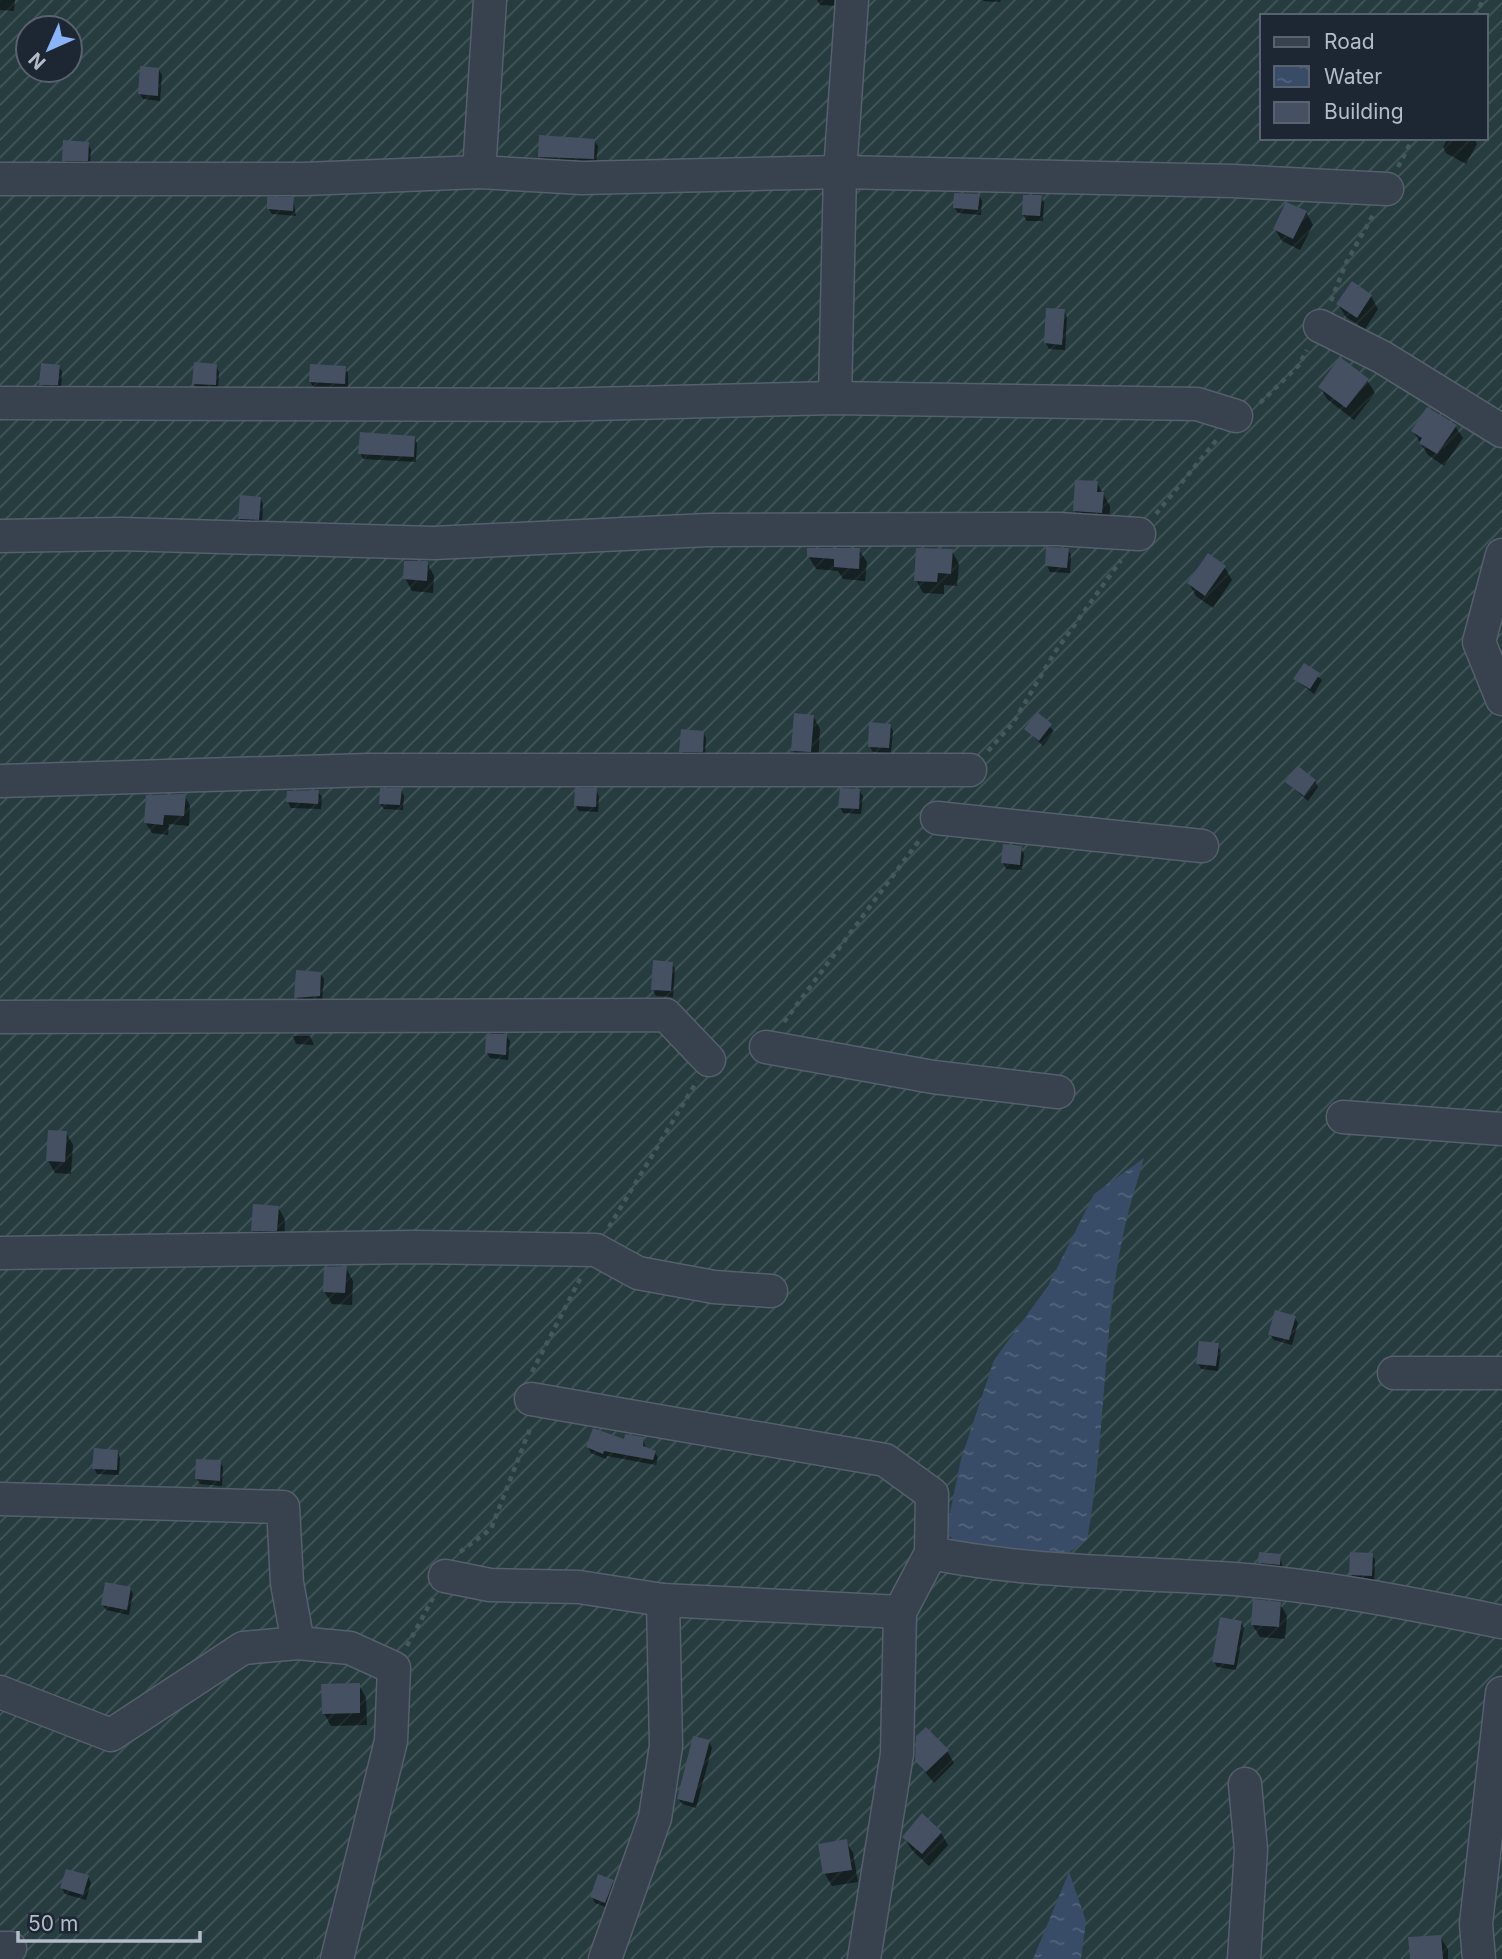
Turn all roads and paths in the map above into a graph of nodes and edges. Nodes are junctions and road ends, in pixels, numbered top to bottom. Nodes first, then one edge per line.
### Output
1 (490, 0) edge
2 (852, 0) edge
3 (1412, 140) edge
4 (479, 172) junction
5 (840, 172) junction
6 (0, 180) edge
7 (1387, 189) junction
8 (1321, 326) junction
9 (835, 398) junction
10 (0, 403) edge
11 (1236, 416) junction
12 (1502, 431) edge
13 (1139, 534) junction
14 (0, 536) edge
15 (1502, 555) edge
16 (1502, 699) edge
17 (970, 770) joint
18 (0, 781) edge
19 (937, 818) joint
20 (1202, 846) dead end
21 (0, 1017) edge
22 (766, 1047) joint
23 (709, 1060) joint
24 (1058, 1092) dead end
25 (1343, 1117) dead end
26 (1502, 1129) edge
27 (596, 1250) junction
28 (0, 1253) edge
29 (771, 1291) dead end
30 (1394, 1373) dead end
31 (1502, 1373) edge
32 (531, 1399) junction
33 (0, 1499) edge
34 (931, 1553) junction
35 (445, 1576) junction
36 (663, 1600) junction
37 (900, 1612) junction
38 (1502, 1622) edge
39 (298, 1643) junction
40 (394, 1668) junction
41 (0, 1692) edge
42 (1502, 1693) edge
43 (1245, 1784) dead end
44 (337, 1959) edge
45 (605, 1959) edge
46 (864, 1959) edge
47 (1244, 1959) edge
48 (1479, 1959) edge

1 - 4 lane
2 - 5 lane
3 - 7 path
4 - 5 lane
4 - 6 lane
5 - 7 lane
5 - 9 lane
7 - 8 path
8 - 11 path
8 - 12 lane
9 - 10 lane
9 - 11 lane
11 - 13 path
13 - 14 lane
13 - 17 path
15 - 16 lane
17 - 18 lane
19 - 20 lane
19 - 22 path
21 - 23 lane
22 - 24 lane
23 - 27 path
25 - 26 lane
27 - 28 lane
27 - 29 lane
27 - 32 path
30 - 31 lane
32 - 34 lane
32 - 35 path
33 - 39 lane
34 - 37 lane
34 - 38 lane
35 - 36 lane
35 - 40 path
36 - 37 lane
36 - 45 lane
37 - 46 lane
39 - 40 lane
39 - 41 lane
40 - 44 lane
42 - 48 lane
43 - 47 lane

